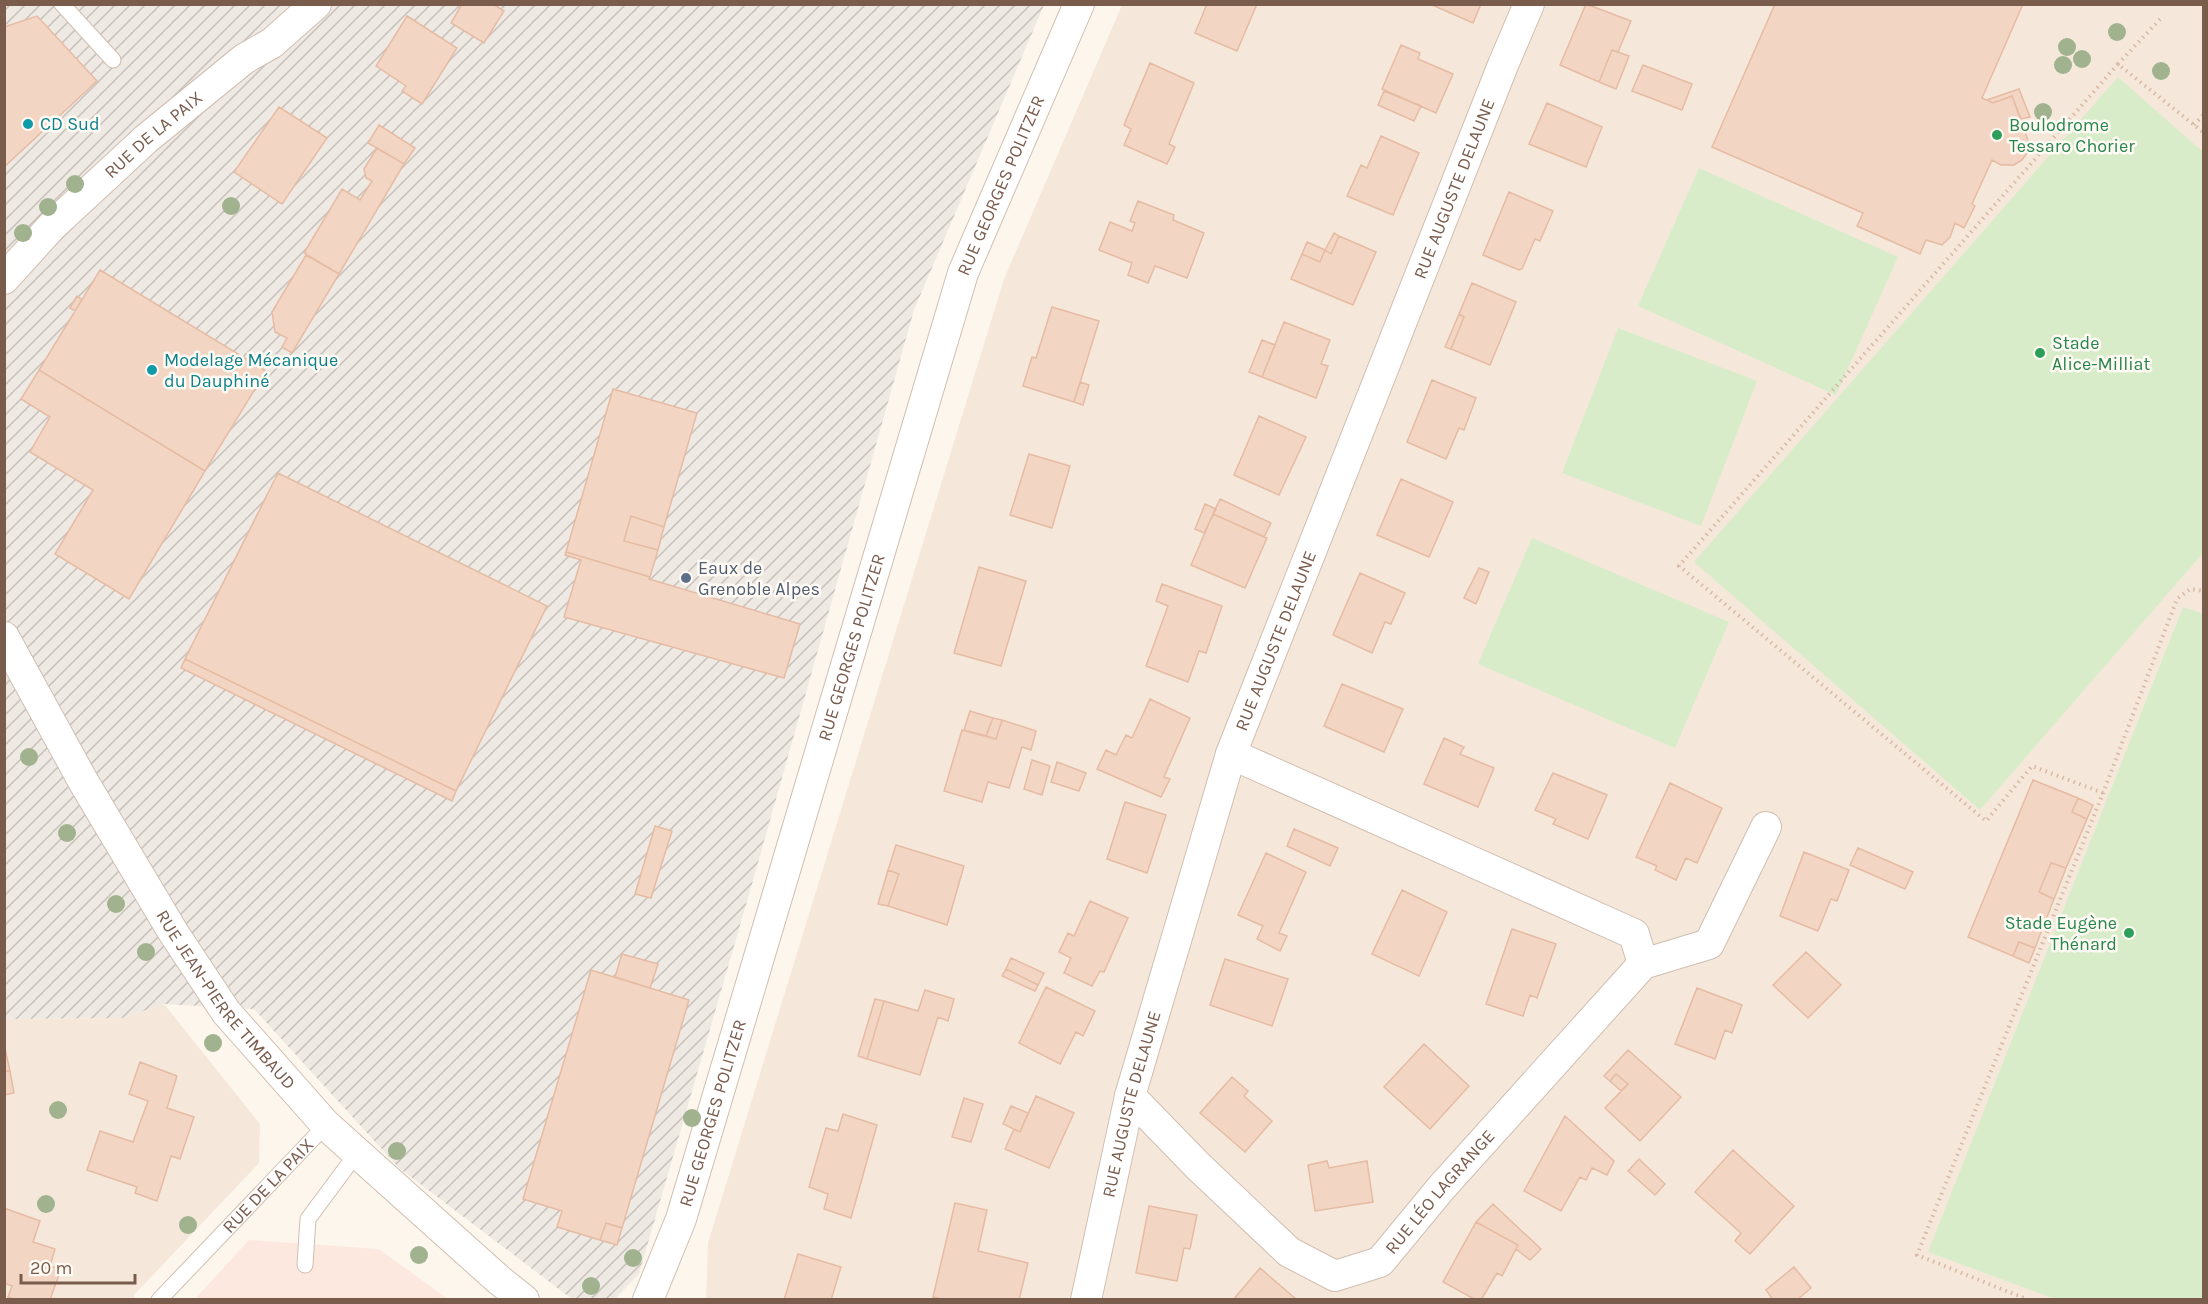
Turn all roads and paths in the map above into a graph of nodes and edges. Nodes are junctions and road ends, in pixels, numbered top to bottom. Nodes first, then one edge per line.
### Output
1 (62, 4) edge
2 (316, 4) edge
3 (1079, 4) edge
4 (1529, 4) edge
5 (2163, 16) dead end
6 (113, 60) dead end
7 (2118, 64) junction
8 (2204, 114) edge
9 (2194, 125) junction
10 (2204, 133) edge
11 (4, 279) edge
12 (2204, 591) edge
13 (4, 637) edge
14 (1231, 754) junction
15 (2103, 793) junction
16 (1766, 827) dead end
17 (1643, 964) junction
18 (1130, 1096) junction
19 (326, 1125) junction
20 (357, 1153) junction
21 (305, 1265) dead end
22 (159, 1299) edge
23 (524, 1299) edge
24 (648, 1299) edge
25 (1086, 1299) edge
26 (2029, 1299) edge

1 - 6 lane
2 - 11 street, RUE DE LA PAIX
3 - 24 street, RUE GEORGES POLITZER
4 - 14 street, RUE AUGUSTE DELAUNE
5 - 7 path
7 - 9 path
7 - 15 path
8 - 9 path
9 - 10 path
12 - 15 path
13 - 19 street, RUE JEAN-PIERRE TIMBAUD
14 - 17 street
14 - 18 street, RUE AUGUSTE DELAUNE
15 - 26 path
16 - 17 street
17 - 18 street, RUE LÉO LAGRANGE
18 - 25 street, RUE AUGUSTE DELAUNE
19 - 20 street, RUE JEAN-PIERRE TIMBAUD
19 - 22 lane, RUE DE LA PAIX
20 - 21 lane
20 - 23 street, RUE JEAN-PIERRE TIMBAUD

